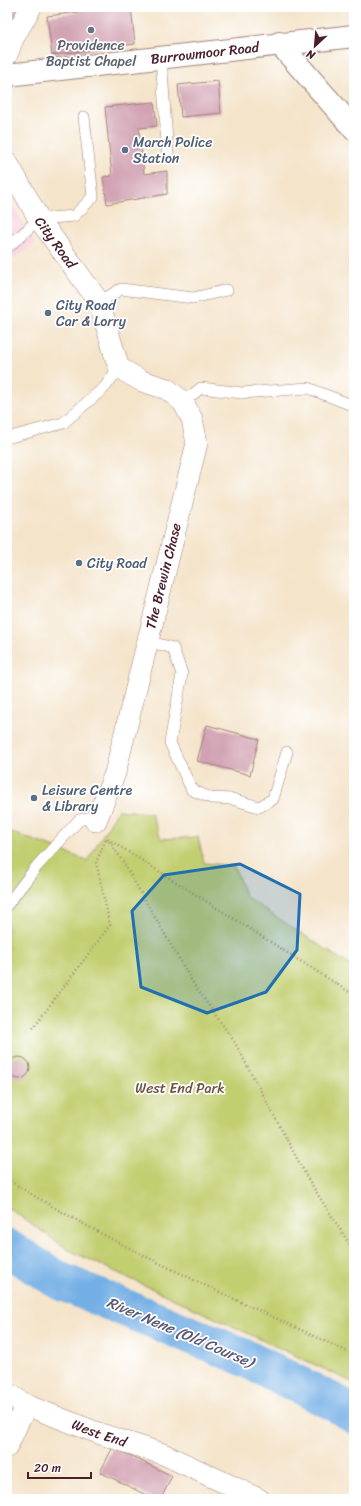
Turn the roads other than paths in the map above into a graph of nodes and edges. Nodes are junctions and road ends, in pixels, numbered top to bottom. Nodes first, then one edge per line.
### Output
1 (31, 7) edge
2 (354, 36) edge
3 (279, 43) junction
4 (161, 57) junction
5 (7, 66) edge
6 (84, 117) dead end
7 (354, 129) edge
8 (168, 156) dead end
9 (7, 162) edge
10 (39, 219) junction
11 (7, 248) edge
12 (227, 290) dead end
13 (99, 302) junction
14 (119, 368) junction
15 (183, 402) junction
16 (354, 406) edge
17 (7, 438) edge
18 (147, 641) junction
19 (287, 752) dead end
20 (103, 827) joint
21 (7, 905) edge
22 (7, 1393) edge
23 (26, 1405) junction
24 (7, 1447) edge
25 (259, 1499) edge

1 - 5 street
2 - 3 street, Burrowmoor Road
3 - 4 street, Burrowmoor Road
3 - 7 street
4 - 5 street, Burrowmoor Road
4 - 8 lane
6 - 10 lane
9 - 10 street, City Road
10 - 11 lane
10 - 13 street, City Road
12 - 13 lane
13 - 14 street, City Road
14 - 15 street, The Brewin Chase
14 - 17 lane
15 - 16 lane
15 - 18 street, The Brewin Chase
18 - 19 lane
18 - 20 street, The Brewin Chase
20 - 21 lane
22 - 23 street, West End
23 - 24 street
23 - 25 street, West End

